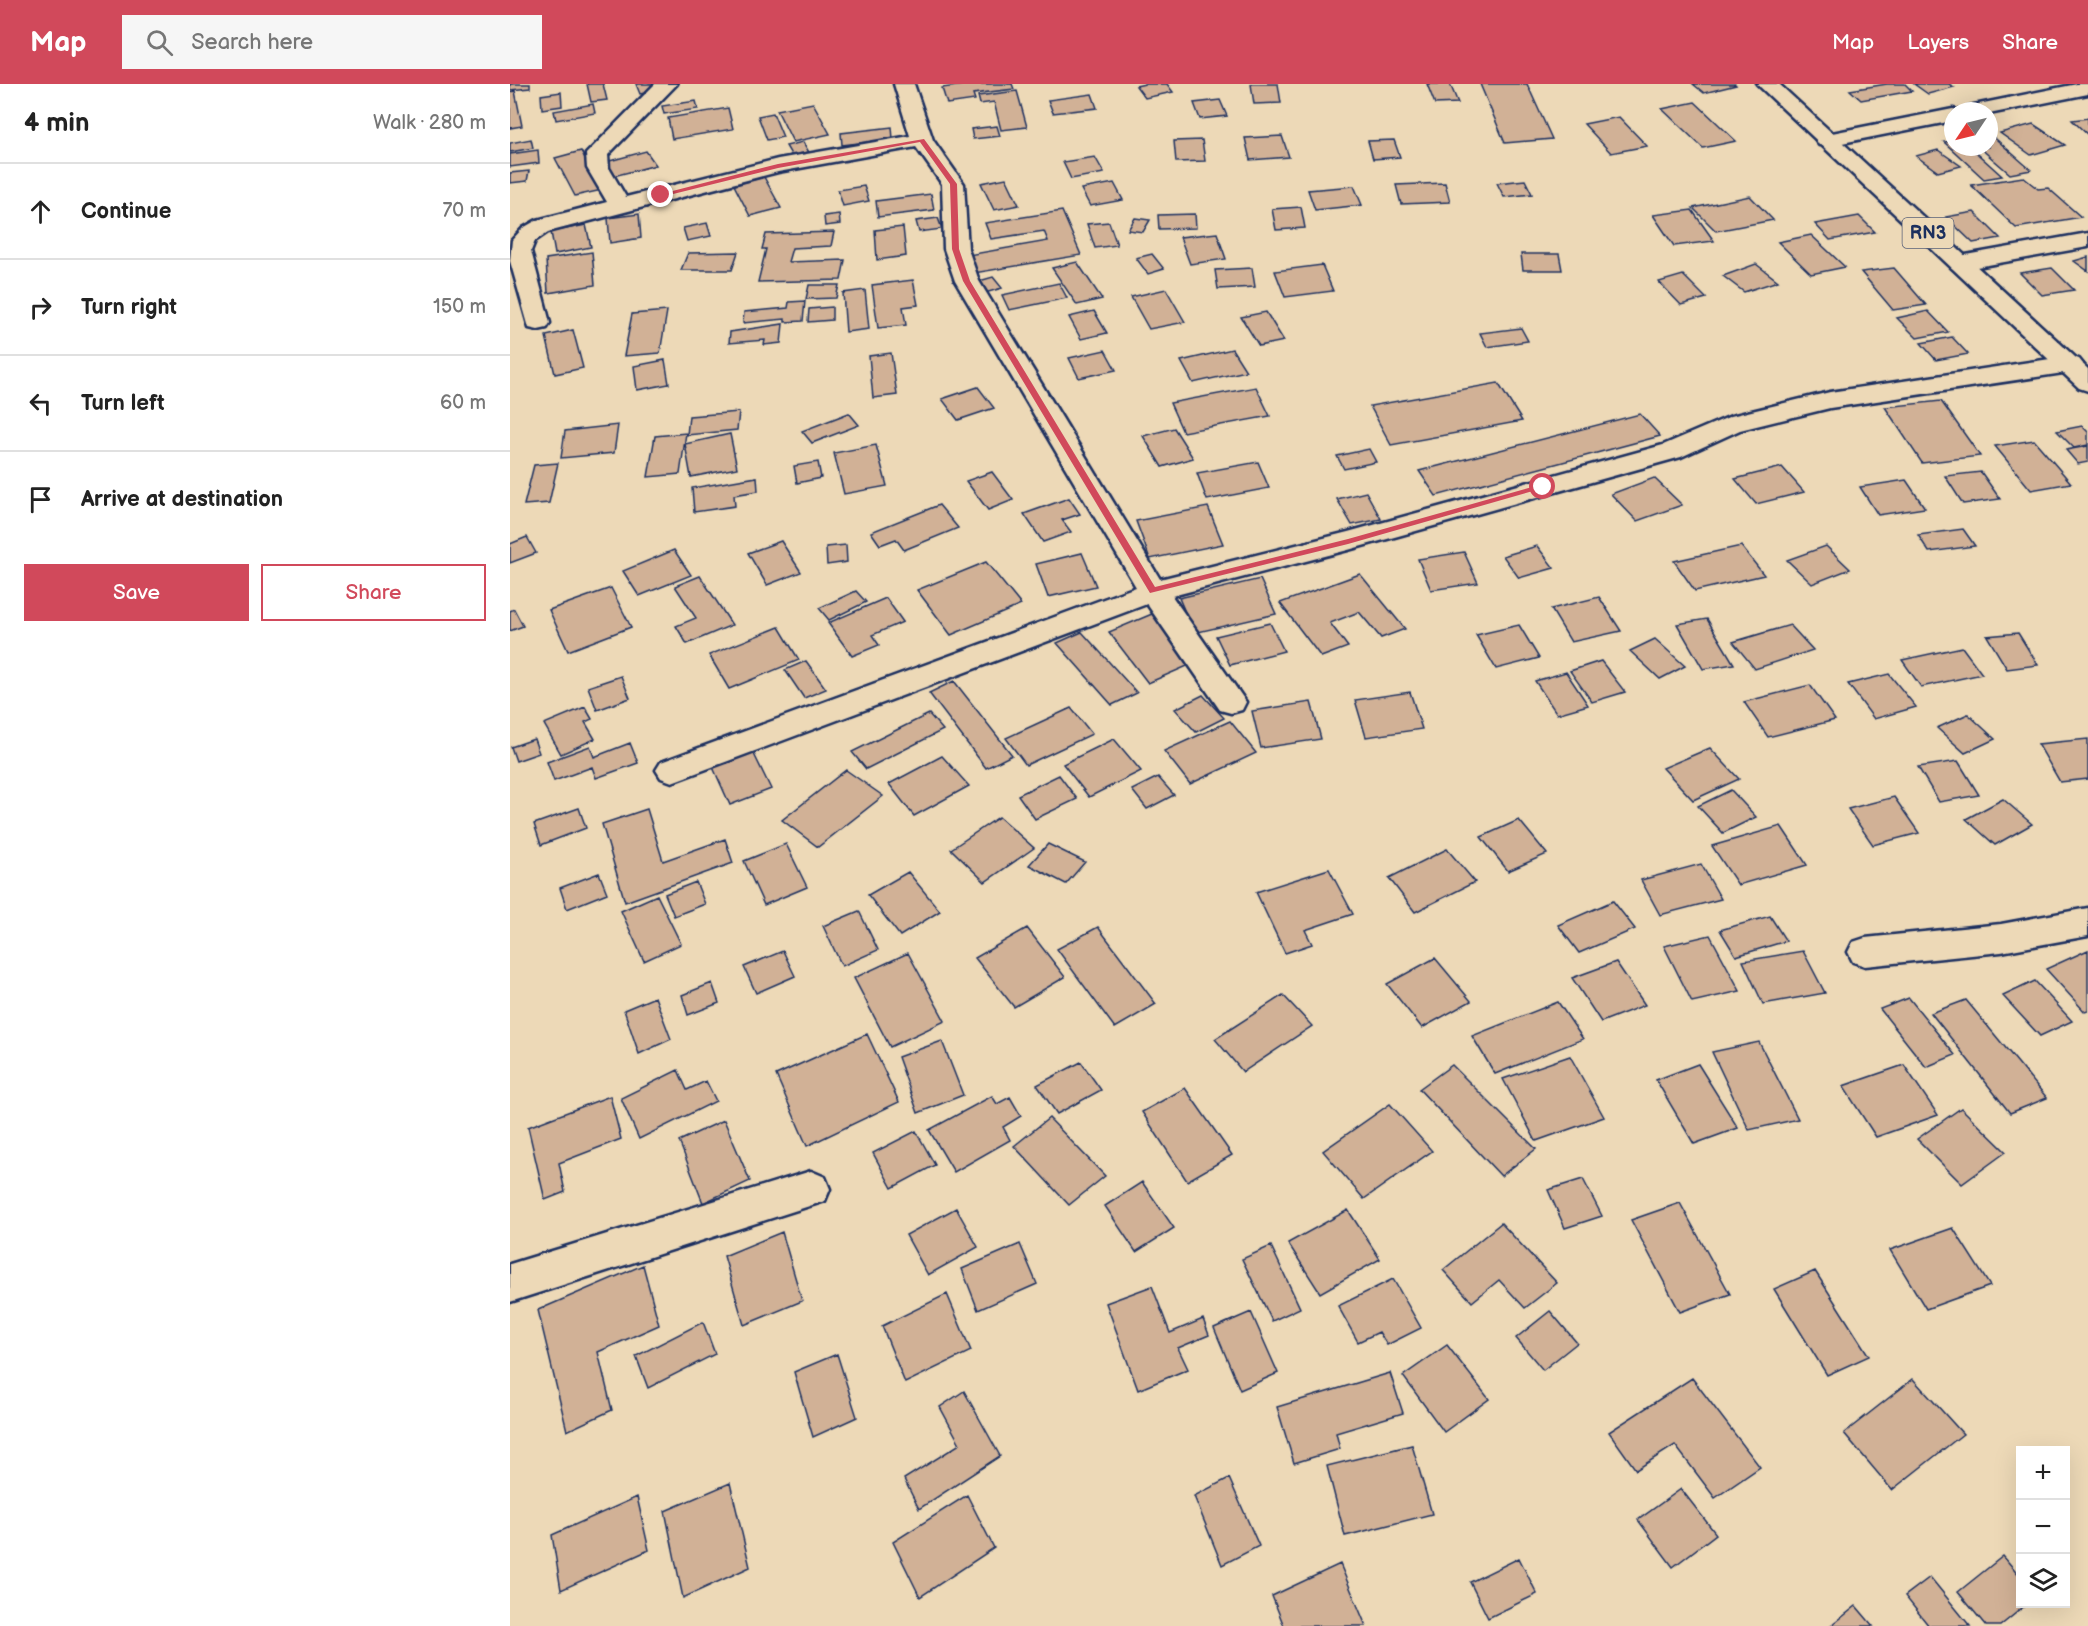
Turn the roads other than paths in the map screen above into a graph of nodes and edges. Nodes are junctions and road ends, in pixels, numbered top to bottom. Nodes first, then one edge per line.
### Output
1 (667, 84) edge
2 (904, 84) edge
3 (1767, 84) edge
4 (2088, 88) edge
5 (1998, 106) edge
6 (1944, 117) edge
7 (922, 140) junction
8 (1827, 140) junction
9 (620, 206) junction
10 (2088, 240) edge
11 (1960, 263) junction
12 (538, 323) dead end
13 (2070, 364) junction
14 (2088, 382) edge
15 (1153, 591) junction
16 (1231, 702) dead end
17 (672, 770) dead end
18 (2088, 922) edge
19 (1865, 952) dead end
20 (811, 1189) dead end
21 (510, 1283) edge

1 - 9 main road
2 - 7 main road
3 - 8 main road, RN3
4 - 5 main road
6 - 8 main road
7 - 9 main road
7 - 15 main road
8 - 11 main road, RN3
9 - 12 main road
10 - 11 main road
11 - 13 main road, RN3
13 - 14 main road, RN3
13 - 15 main road
15 - 16 main road
15 - 17 main road
18 - 19 main road
20 - 21 main road

